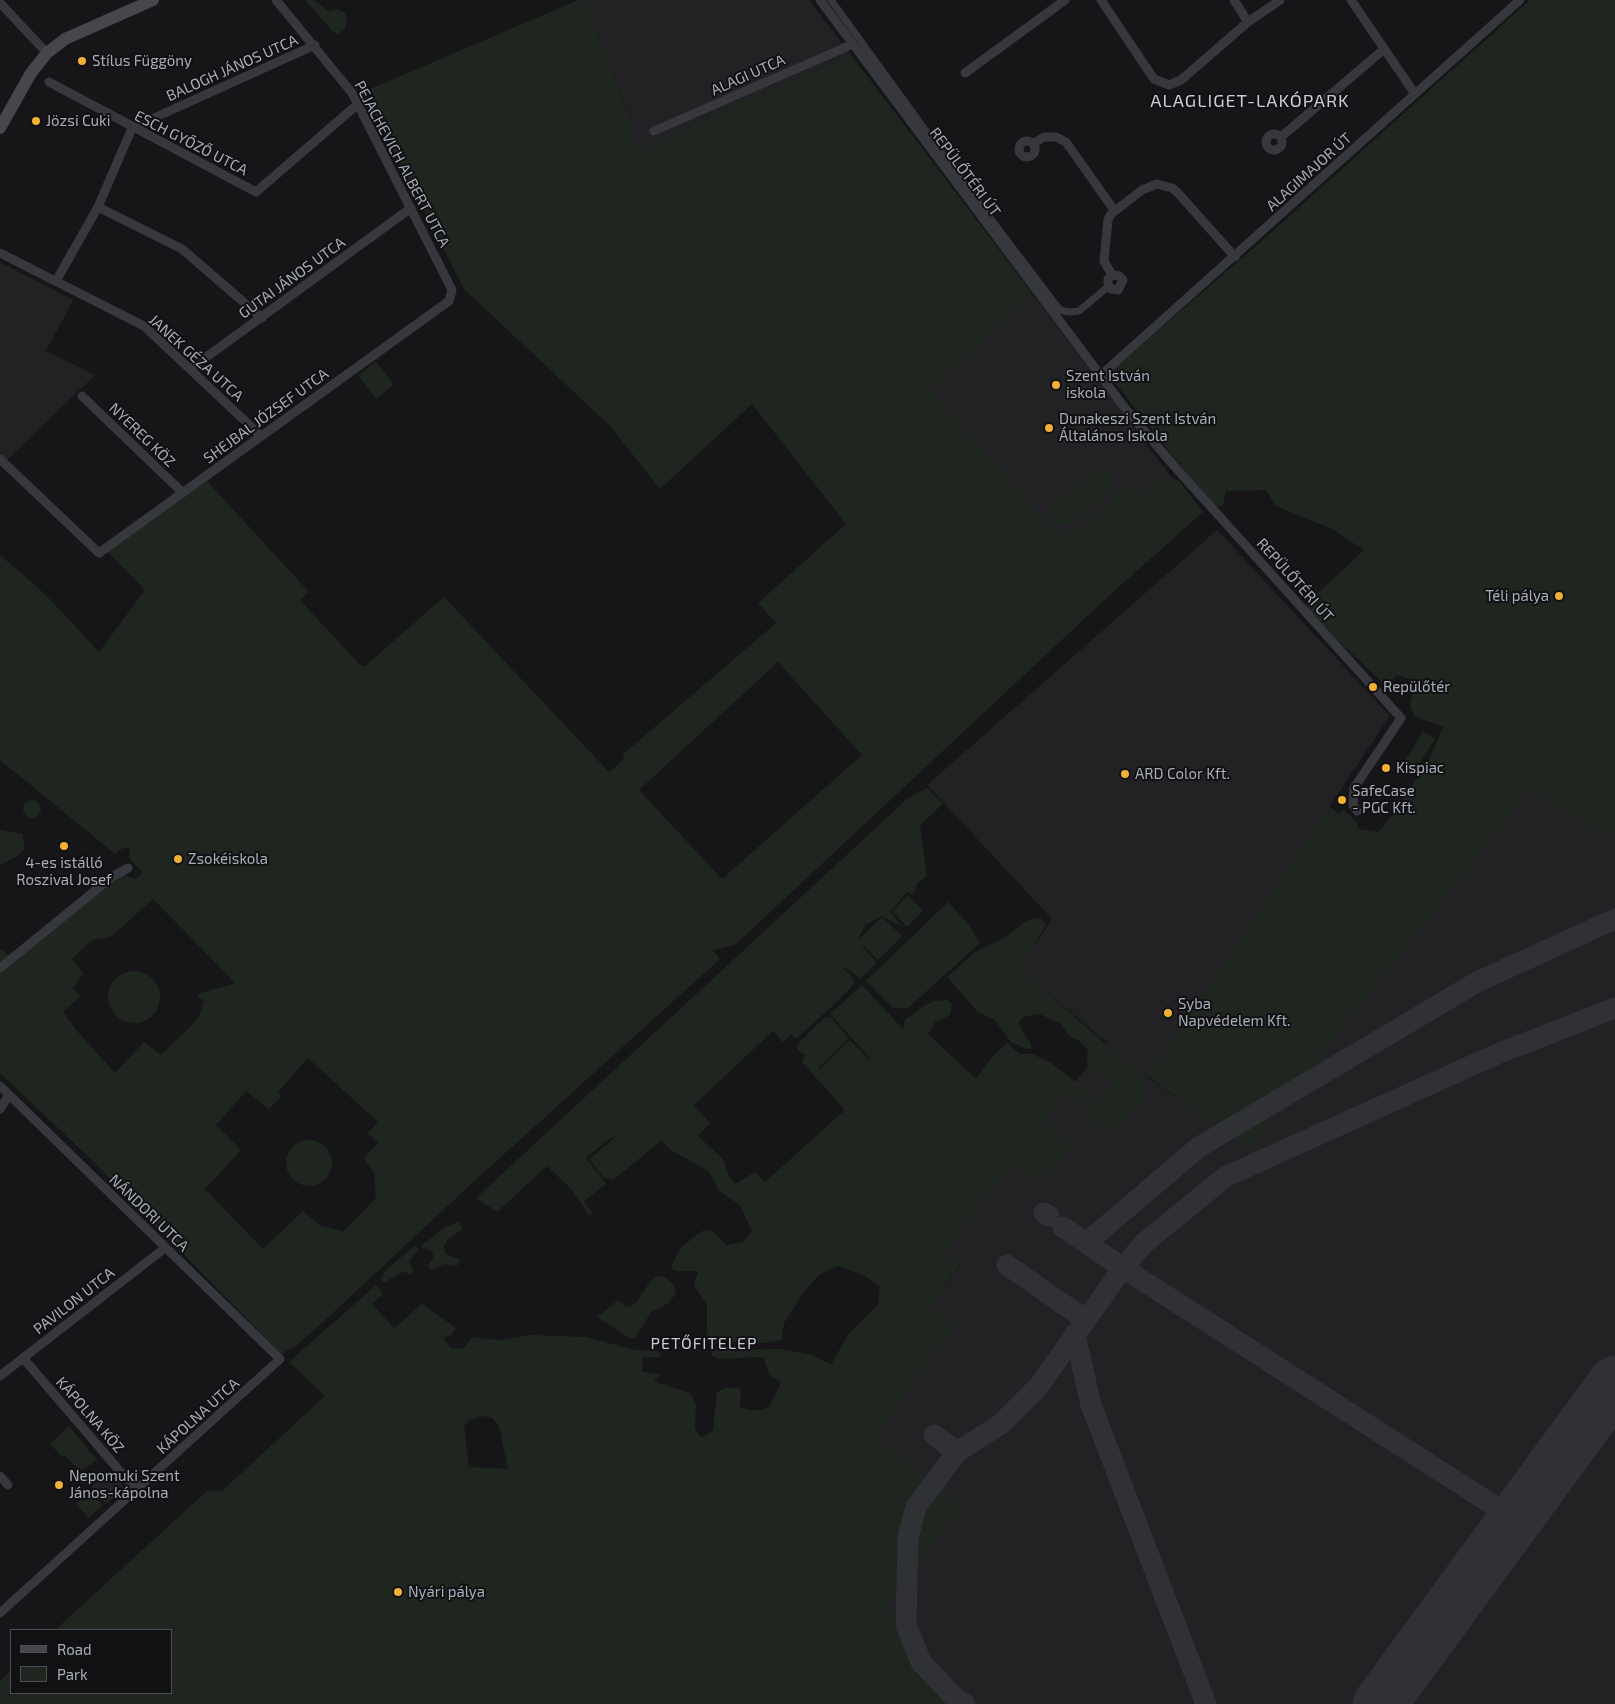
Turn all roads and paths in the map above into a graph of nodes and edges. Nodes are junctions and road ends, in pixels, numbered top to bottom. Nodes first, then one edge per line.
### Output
1 (153, 0) edge
2 (276, 0) edge
3 (820, 0) edge
4 (831, 0) edge
5 (1065, 0) edge
6 (1101, 0) edge
7 (1234, 0) edge
8 (1280, 0) edge
9 (1351, 0) edge
10 (1520, 0) edge
11 (0, 3) edge
12 (1248, 22) junction
13 (853, 44) junction
14 (315, 45) junction
15 (1383, 50) junction
16 (47, 53) junction
17 (965, 73) dead end
18 (49, 82) dead end
19 (1415, 94) junction
20 (358, 104) junction
21 (0, 127) edge
22 (132, 128) junction
23 (654, 131) dead end
24 (1280, 137) dead end
25 (1034, 144) dead end
26 (98, 208) junction
27 (411, 208) junction
28 (1114, 210) junction
29 (0, 252) edge
30 (1235, 257) junction
31 (56, 281) junction
32 (1109, 286) joint
33 (449, 301) joint
34 (262, 318) junction
35 (1089, 360) junction
36 (1116, 364) junction
37 (190, 370) junction
38 (1101, 375) junction
39 (82, 396) dead end
40 (261, 436) junction
41 (0, 459) edge
42 (183, 494) junction
43 (1357, 811) dead end
44 (128, 868) dead end
45 (0, 968) edge
46 (0, 1086) edge
47 (9, 1095) junction
48 (0, 1109) edge
49 (165, 1248) junction
50 (23, 1358) junction
51 (280, 1359) joint
52 (1, 1373) edge
53 (0, 1476) edge
54 (8, 1485) dead end
55 (136, 1490) junction
56 (0, 1613) edge

1 - 16 main road
2 - 14 street, PEJACHEVICH ALBERT UTCA
3 - 13 street, REPÜLŐTÉRI ÚT
4 - 32 street
5 - 17 street
6 - 12 street
7 - 12 street
8 - 12 street
9 - 15 street
10 - 19 street, ALAGIMAJOR ÚT
11 - 16 street
13 - 23 street, ALAGI UTCA
13 - 35 street, REPÜLŐTÉRI ÚT
14 - 20 street, PEJACHEVICH ALBERT UTCA
14 - 22 street, BALOGH JÁNOS UTCA
15 - 19 street
15 - 24 street
16 - 21 main road
18 - 22 street, ESCH GYŐZŐ UTCA
19 - 30 street, ALAGIMAJOR ÚT
20 - 22 street, ESCH GYŐZŐ UTCA
20 - 27 street, PEJACHEVICH ALBERT UTCA
22 - 26 street
25 - 28 street
26 - 31 street
26 - 34 street
27 - 33 street, PEJACHEVICH ALBERT UTCA
27 - 34 street, GUTAI JÁNOS UTCA
28 - 30 street
28 - 32 street
29 - 31 street, JANEK GÉZA UTCA
30 - 36 street, ALAGIMAJOR ÚT
31 - 37 street, JANEK GÉZA UTCA
33 - 40 street, SHEJBAL JÓZSEF UTCA
34 - 37 street, GUTAI JÁNOS UTCA
35 - 36 street
35 - 38 street, REPÜLŐTÉRI ÚT
36 - 38 street
37 - 40 street, JANEK GÉZA UTCA
38 - 43 street, REPÜLŐTÉRI ÚT
39 - 42 street, NYEREG KÖZ
40 - 42 street, SHEJBAL JÓZSEF UTCA
41 - 42 street, SHEJBAL JÓZSEF UTCA
44 - 45 street
46 - 47 street, NÁNDORI UTCA
47 - 48 street
47 - 49 street, NÁNDORI UTCA
49 - 50 street, PAVILON UTCA
49 - 51 street, NÁNDORI UTCA
50 - 52 street, PAVILON UTCA
50 - 55 street, KÁPOLNA KÖZ
51 - 55 street, KÁPOLNA UTCA
53 - 54 street
55 - 56 street, KÁPOLNA UTCA

